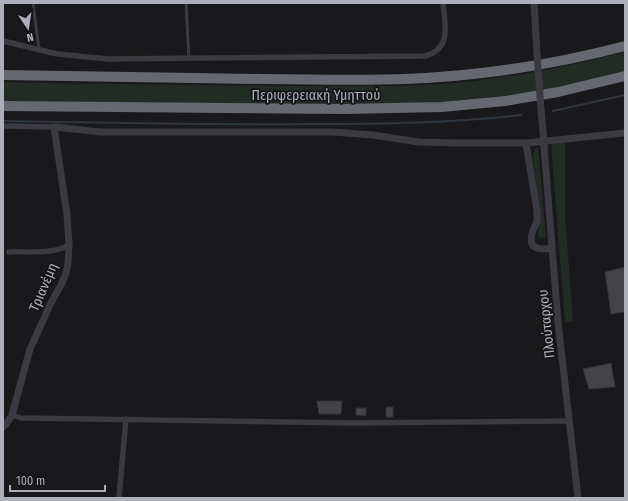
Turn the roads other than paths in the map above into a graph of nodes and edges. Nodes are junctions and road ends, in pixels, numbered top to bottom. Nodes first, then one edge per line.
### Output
1 (33, 3) edge
2 (186, 3) edge
3 (443, 3) edge
4 (534, 3) edge
5 (3, 41) edge
6 (625, 46) edge
7 (39, 50) junction
8 (189, 59) junction
9 (3, 75) edge
10 (625, 76) edge
11 (3, 106) edge
12 (3, 126) edge
13 (54, 127) junction
14 (625, 133) edge
15 (526, 143) junction
16 (69, 245) junction
17 (552, 248) junction
18 (9, 252) dead end
19 (12, 415) junction
20 (126, 419) junction
21 (569, 421) junction
22 (3, 427) edge
23 (119, 498) edge
24 (578, 498) edge

1 - 7 lane
2 - 8 lane
3 - 8 street
4 - 17 street, Πλούταρχου, bridge
5 - 7 street
6 - 9 highway, Περιφερειακή Υμηττού
7 - 8 street
10 - 11 highway, Περιφερειακή Υμηττού
12 - 13 street
13 - 15 street
13 - 16 street, Τριανέμη
14 - 15 street
15 - 17 street
16 - 18 street
16 - 19 street, Τριανέμη
17 - 21 street, Πλούταρχου
19 - 20 street
19 - 22 street, Τριανέμη
20 - 21 street
20 - 23 street
21 - 24 street, Πλούταρχου

